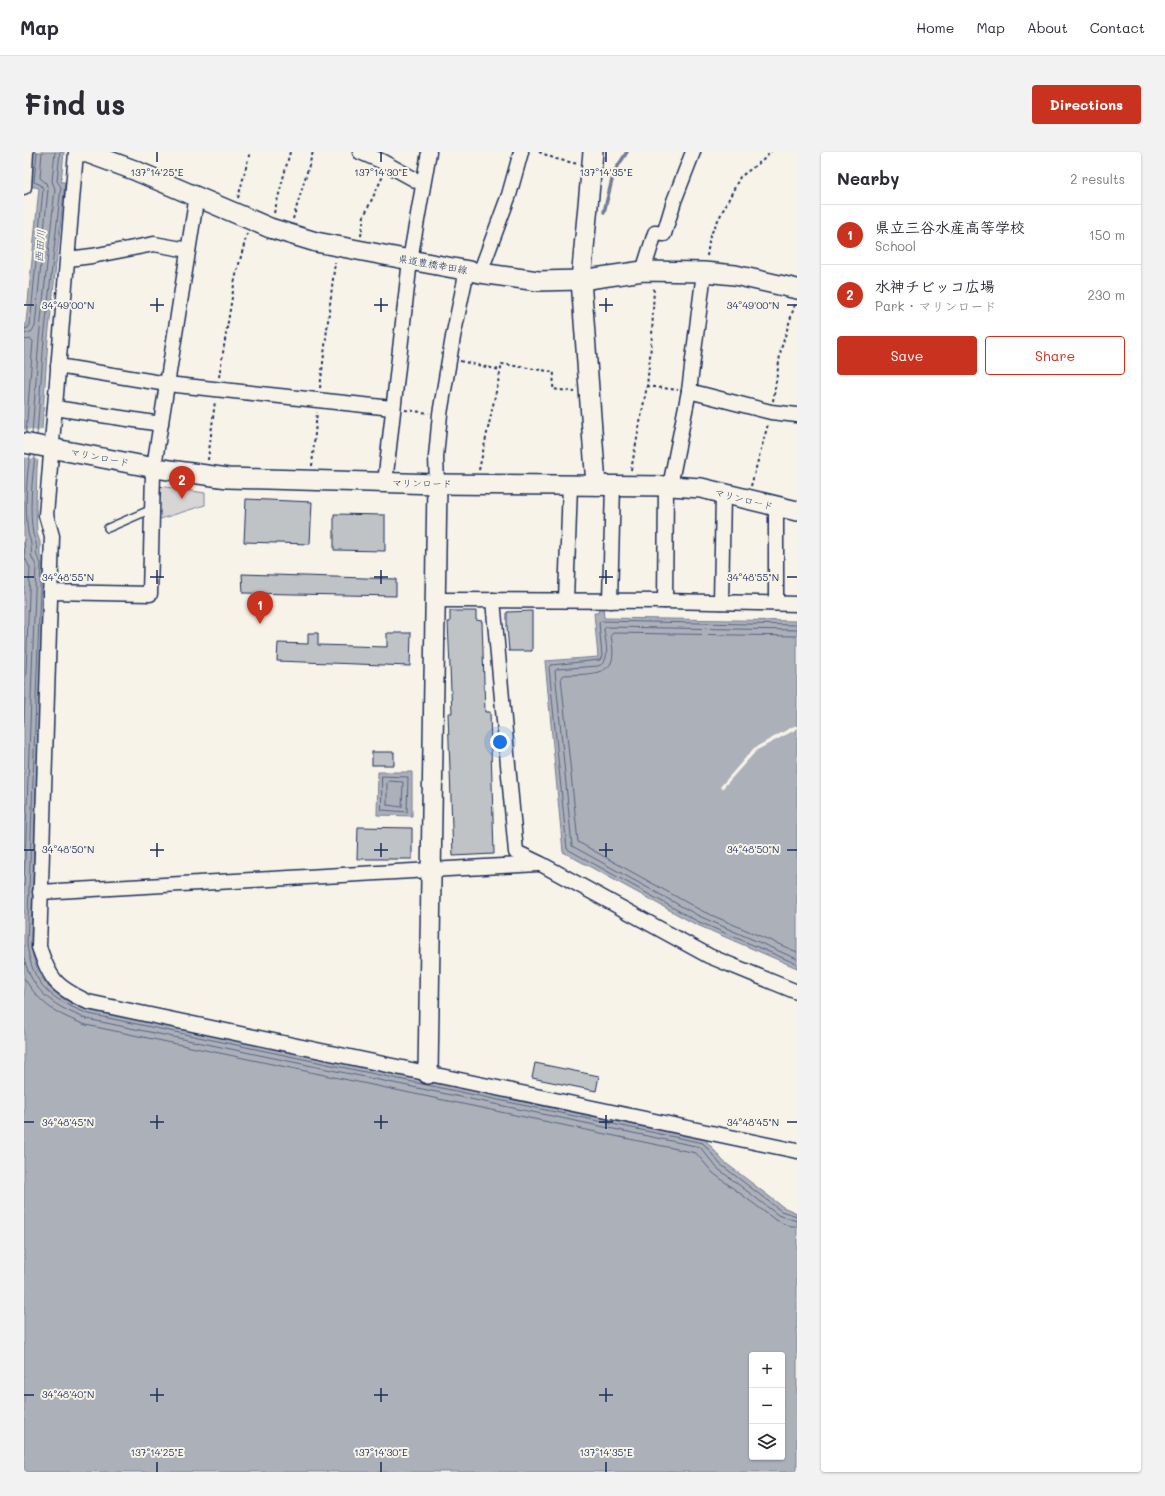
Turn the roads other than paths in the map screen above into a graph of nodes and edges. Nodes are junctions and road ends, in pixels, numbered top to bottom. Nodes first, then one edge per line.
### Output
1 (26, 152) edge
2 (76, 152) edge
3 (85, 152) edge
4 (360, 152) edge
5 (429, 152) edge
6 (521, 152) edge
7 (692, 152) edge
8 (593, 159) edge
9 (423, 184) junction
10 (24, 187) edge
11 (196, 195) junction
12 (188, 250) junction
13 (68, 259) junction
14 (410, 260) junction
15 (474, 271) junction
16 (649, 271) junction
17 (704, 272) junction
18 (581, 280) junction
19 (797, 289) edge
20 (58, 366) junction
21 (167, 384) junction
22 (689, 391) junction
23 (55, 408) junction
24 (392, 408) junction
25 (797, 415) edge
26 (161, 424) junction
27 (24, 443) edge
28 (49, 447) junction
29 (155, 468) junction
30 (385, 482) junction
31 (437, 484) junction
32 (570, 485) junction
33 (612, 485) junction
34 (668, 486) junction
35 (723, 494) junction
36 (776, 506) junction
37 (152, 509) junction
38 (797, 512) edge
39 (108, 528) dead end
40 (50, 592) junction
41 (435, 600) junction
42 (493, 600) junction
43 (566, 600) junction
44 (610, 601) junction
45 (665, 601) junction
46 (721, 602) junction
47 (776, 603) junction
48 (797, 604) edge
49 (540, 864) junction
50 (432, 870) junction
51 (40, 892) junction
52 (797, 992) edge
53 (428, 1074) junction
54 (797, 1151) edge

1 - 10 street
2 - 13 street
3 - 11 street, 県道豊橋幸田線
4 - 9 street
5 - 9 street
6 - 15 street
7 - 16 street
8 - 18 street
9 - 14 street
11 - 12 street
11 - 14 street, 県道豊橋幸田線
12 - 13 street
12 - 21 street
13 - 20 street
14 - 15 street, 県道豊橋幸田線
14 - 24 street
15 - 18 street, 県道豊橋幸田線
15 - 31 street
16 - 17 street, 県道豊橋幸田線
16 - 18 street, 県道豊橋幸田線
17 - 19 street, 県道豊橋幸田線
17 - 22 street
18 - 33 street
20 - 21 street
20 - 23 street
21 - 24 street
21 - 26 street
22 - 25 street
22 - 34 street
23 - 26 street
23 - 28 street
24 - 30 street
26 - 29 street
27 - 28 street, マリンロード
28 - 29 street, マリンロード
28 - 40 street
29 - 30 street, マリンロード
29 - 37 street
30 - 31 street, マリンロード
31 - 32 street, マリンロード
31 - 41 street
32 - 33 street, マリンロード
32 - 43 street
33 - 34 street, マリンロード
33 - 44 street
34 - 35 street, マリンロード
34 - 45 street
35 - 36 street, マリンロード
35 - 46 street
36 - 38 street, マリンロード
36 - 47 street
37 - 39 lane
37 - 40 street
40 - 51 street
41 - 42 street
41 - 50 street
42 - 43 street
42 - 49 street
43 - 44 street
44 - 45 street
45 - 46 street
46 - 47 street
47 - 48 street
49 - 50 street
49 - 52 street
50 - 51 street
50 - 53 street
51 - 53 street
53 - 54 street

